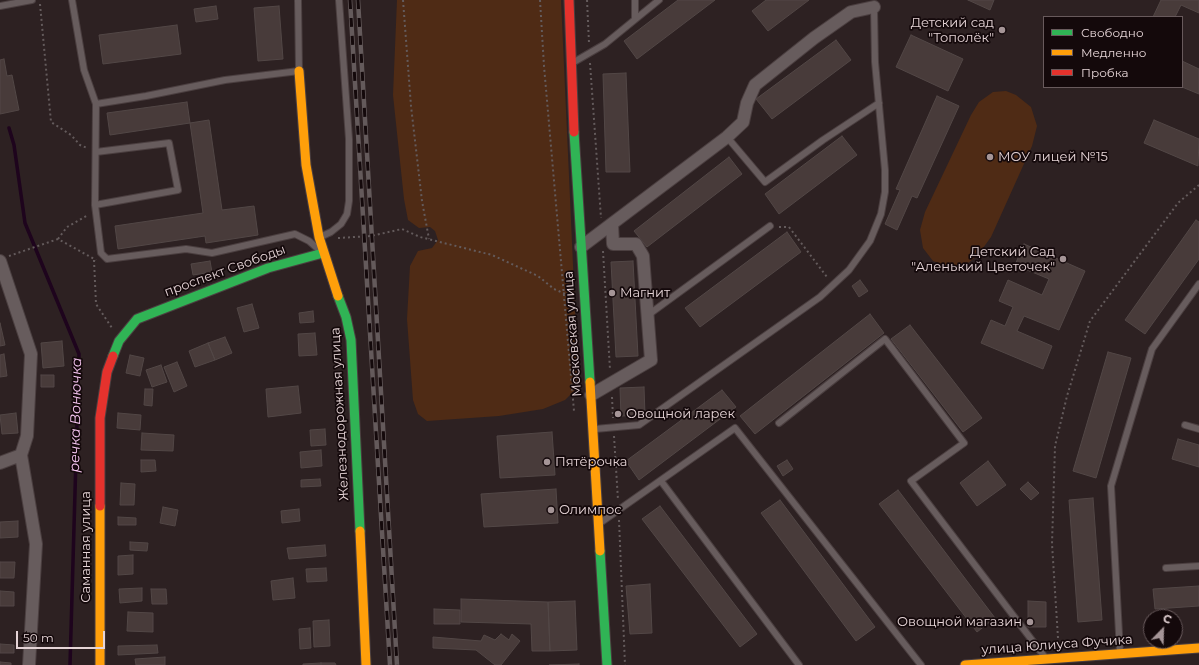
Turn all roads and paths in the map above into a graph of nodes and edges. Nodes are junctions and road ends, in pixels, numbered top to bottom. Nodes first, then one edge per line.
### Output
1 (32, 0) edge
2 (39, 0) edge
3 (72, 0) edge
4 (298, 0) edge
5 (339, 0) edge
6 (403, 0) edge
7 (540, 0) edge
8 (569, 0) edge
9 (586, 0) edge
10 (635, 0) edge
11 (659, 0) edge
12 (0, 6) edge
13 (874, 6) joint
14 (635, 18) junction
15 (590, 53) junction
16 (572, 63) junction
17 (299, 71) junction
18 (879, 103) junction
19 (96, 104) junction
20 (727, 137) junction
21 (96, 152) junction
22 (1199, 185) edge
23 (96, 208) junction
24 (612, 224) junction
25 (770, 226) joint
26 (601, 232) junction
27 (319, 238) junction
28 (58, 239) junction
29 (429, 239) junction
30 (580, 247) junction
31 (323, 253) junction
32 (3, 258) edge
33 (107, 259) junction
34 (94, 260) junction
35 (1199, 284) edge
36 (833, 285) junction
37 (563, 293) junction
38 (583, 294) junction
39 (648, 315) junction
40 (137, 318) joint
41 (120, 341) junction
42 (611, 383) junction
43 (591, 395) junction
44 (574, 411) dead end
45 (779, 422) dead end
46 (1185, 425) dead end
47 (613, 427) junction
48 (593, 429) junction
49 (1199, 429) edge
50 (21, 455) junction
51 (0, 463) edge
52 (661, 481) junction
53 (618, 510) junction
54 (597, 524) junction
55 (1199, 566) edge
56 (1166, 568) dead end
57 (1058, 638) dead end
58 (1199, 648) edge
59 (1120, 654) junction
60 (1046, 659) junction
61 (29, 665) edge
62 (100, 665) edge
63 (366, 665) edge
64 (607, 665) edge
65 (625, 665) edge
66 (799, 665) edge
67 (920, 665) edge
68 (970, 665) edge

1 - 12 lane
2 - 21 path
3 - 19 lane
4 - 17 lane
5 - 27 lane
6 - 29 path
7 - 37 path
8 - 16 street, Московская улица
9 - 15 path
10 - 14 lane
11 - 14 lane
13 - 18 lane
13 - 20 street
14 - 15 lane
15 - 16 lane
15 - 26 path
16 - 30 street, Московская улица
17 - 19 lane
17 - 27 street, Железнодорожная улица
18 - 20 lane
18 - 36 lane
19 - 21 lane
20 - 24 street
21 - 23 lane
21 - 23 lane
22 - 57 path
23 - 28 path
23 - 33 lane
24 - 26 street
24 - 39 street
25 - 36 path
25 - 39 lane
26 - 30 street
26 - 42 path
27 - 29 path
27 - 31 street, Железнодорожная улица
28 - 32 path
28 - 34 path
29 - 37 path
30 - 38 street, Московская улица
31 - 33 lane
31 - 40 street, проспект Свободы
31 - 63 street, Железнодорожная улица
32 - 50 street
33 - 34 path
34 - 41 path
35 - 59 lane
36 - 47 lane
37 - 38 path
37 - 44 path
38 - 43 street, Московская улица
39 - 42 street
40 - 41 street, Саманная улица
41 - 62 street, Саманная улица
42 - 43 street
42 - 47 path
43 - 48 street, Московская улица
45 - 60 lane
46 - 49 lane
47 - 48 lane
47 - 53 path
48 - 54 street, Московская улица
50 - 51 street
50 - 61 street
52 - 53 lane
52 - 66 lane
52 - 67 lane
53 - 54 lane
53 - 65 path
54 - 64 street, Московская улица
55 - 56 lane
58 - 59 street, улица Юлиуса Фучика
59 - 60 street, улица Юлиуса Фучика
60 - 68 street, улица Юлиуса Фучика

